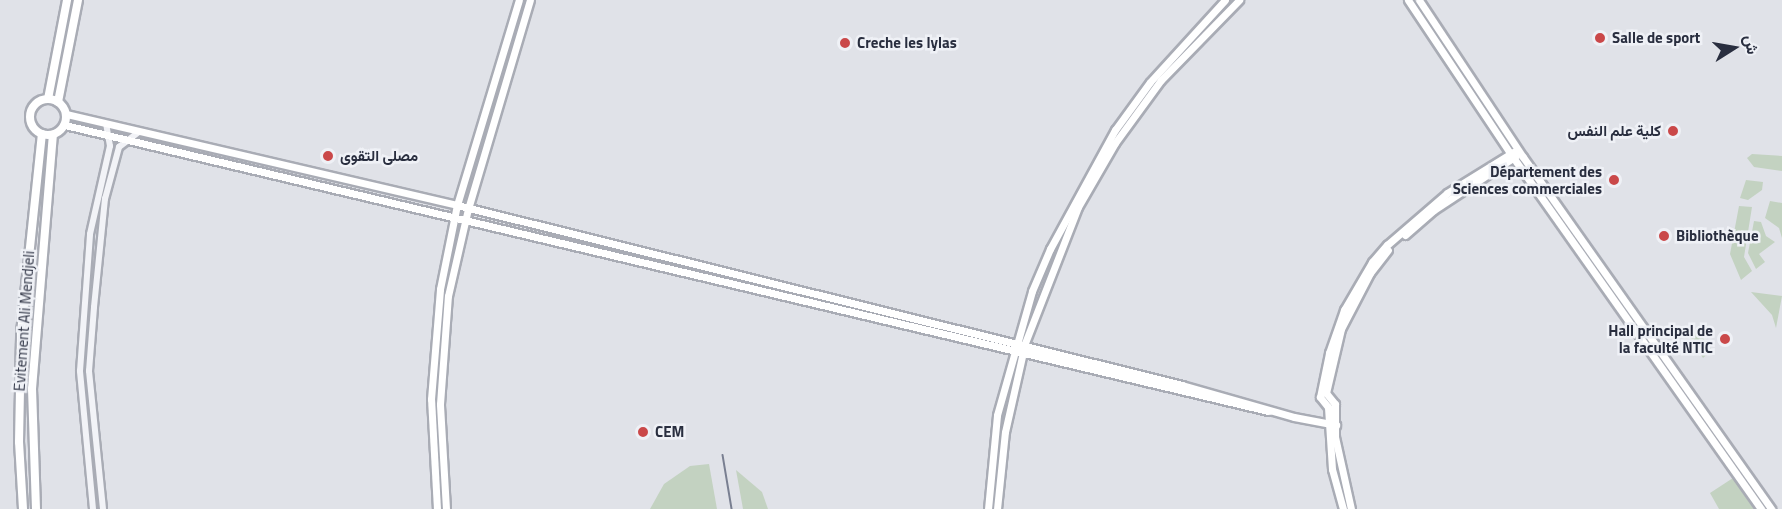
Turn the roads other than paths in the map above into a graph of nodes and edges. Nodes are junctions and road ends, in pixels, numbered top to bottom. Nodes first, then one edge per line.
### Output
1 (67, 0) edge
2 (78, 0) edge
3 (519, 0) edge
4 (530, 0) edge
5 (1225, 0) edge
6 (1239, 0) edge
7 (1408, 0) edge
8 (1419, 0) edge
9 (48, 99) junction
10 (58, 102) junction
11 (66, 114) junction
12 (106, 124) junction
13 (65, 125) junction
14 (139, 132) junction
15 (42, 134) junction
16 (53, 135) junction
17 (110, 136) junction
18 (125, 139) junction
19 (1519, 151) junction
20 (1512, 156) junction
21 (457, 206) junction
22 (468, 209) junction
23 (455, 217) junction
24 (466, 219) junction
25 (1015, 348) junction
26 (1023, 349) junction
27 (1336, 424) junction
28 (1327, 426) junction
29 (22, 509) edge
30 (36, 509) edge
31 (93, 509) edge
32 (103, 509) edge
33 (437, 509) edge
34 (446, 509) edge
35 (988, 509) edge
36 (998, 509) edge
37 (1343, 509) edge
38 (1351, 509) edge
39 (1761, 509) edge
40 (1771, 509) edge

1 - 9 highway
2 - 10 highway
3 - 21 main road
4 - 22 main road
5 - 25 main road
6 - 26 main road
7 - 20 main road
8 - 19 main road
9 - 10 highway
9 - 15 highway
10 - 11 highway
11 - 12 main road
11 - 13 highway
12 - 14 main road
12 - 17 street
13 - 16 highway
13 - 17 main road
14 - 18 street
14 - 21 main road
15 - 16 highway
15 - 29 highway, Evitement Ali Mendjeli
16 - 30 highway, Evitement Ali Mendjeli
17 - 18 main road
17 - 31 street
18 - 23 main road
18 - 32 street
19 - 20 main road
19 - 40 main road
20 - 27 main road
20 - 28 main road
20 - 39 main road
21 - 22 main road
21 - 23 main road
22 - 24 main road
22 - 25 main road
23 - 24 main road
23 - 33 main road
24 - 25 main road
24 - 34 main road
25 - 26 main road
25 - 35 main road
26 - 28 main road
26 - 36 main road
27 - 28 main road
27 - 38 main road
28 - 37 main road

